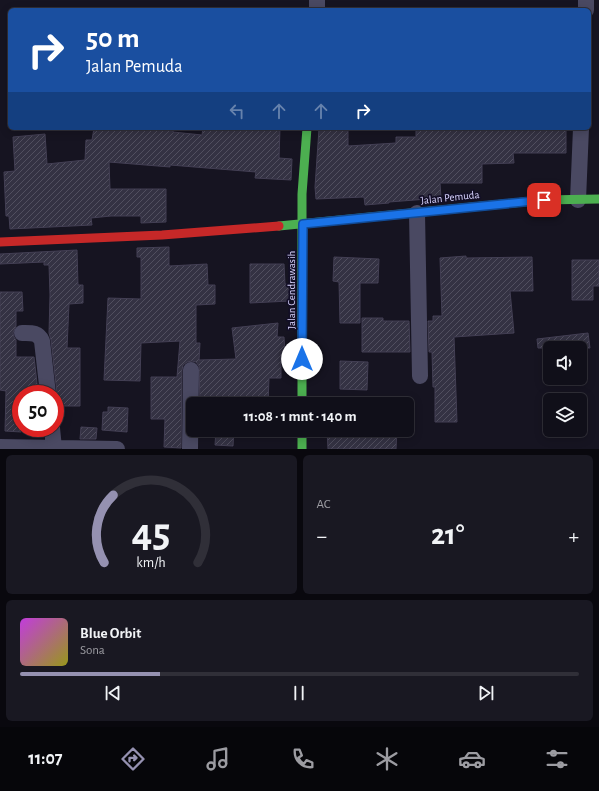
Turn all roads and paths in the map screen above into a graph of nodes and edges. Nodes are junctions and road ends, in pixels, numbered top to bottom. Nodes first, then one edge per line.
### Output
1 (307, 130) edge
2 (581, 130) edge
3 (599, 199) edge
4 (578, 200) junction
5 (417, 213) junction
6 (303, 224) junction
7 (0, 242) edge
8 (22, 333) dead end
9 (191, 370) dead end
10 (420, 376) dead end
11 (47, 385) edge
12 (302, 397) edge
13 (53, 437) edge
14 (302, 437) edge
15 (0, 447) edge
16 (54, 448) junction
17 (117, 449) edge
18 (190, 449) edge
19 (302, 449) edge

1 - 6 main road, Jalan Cendrawasih
2 - 4 street
3 - 4 main road, Jalan Pemuda
4 - 5 main road, Jalan Pemuda
5 - 6 main road, Jalan Pemuda
5 - 10 street
6 - 7 main road, Jalan Pemuda
6 - 12 main road, Jalan Cendrawasih
8 - 11 street
9 - 18 street
13 - 16 street
14 - 19 main road
15 - 16 street
16 - 17 street

